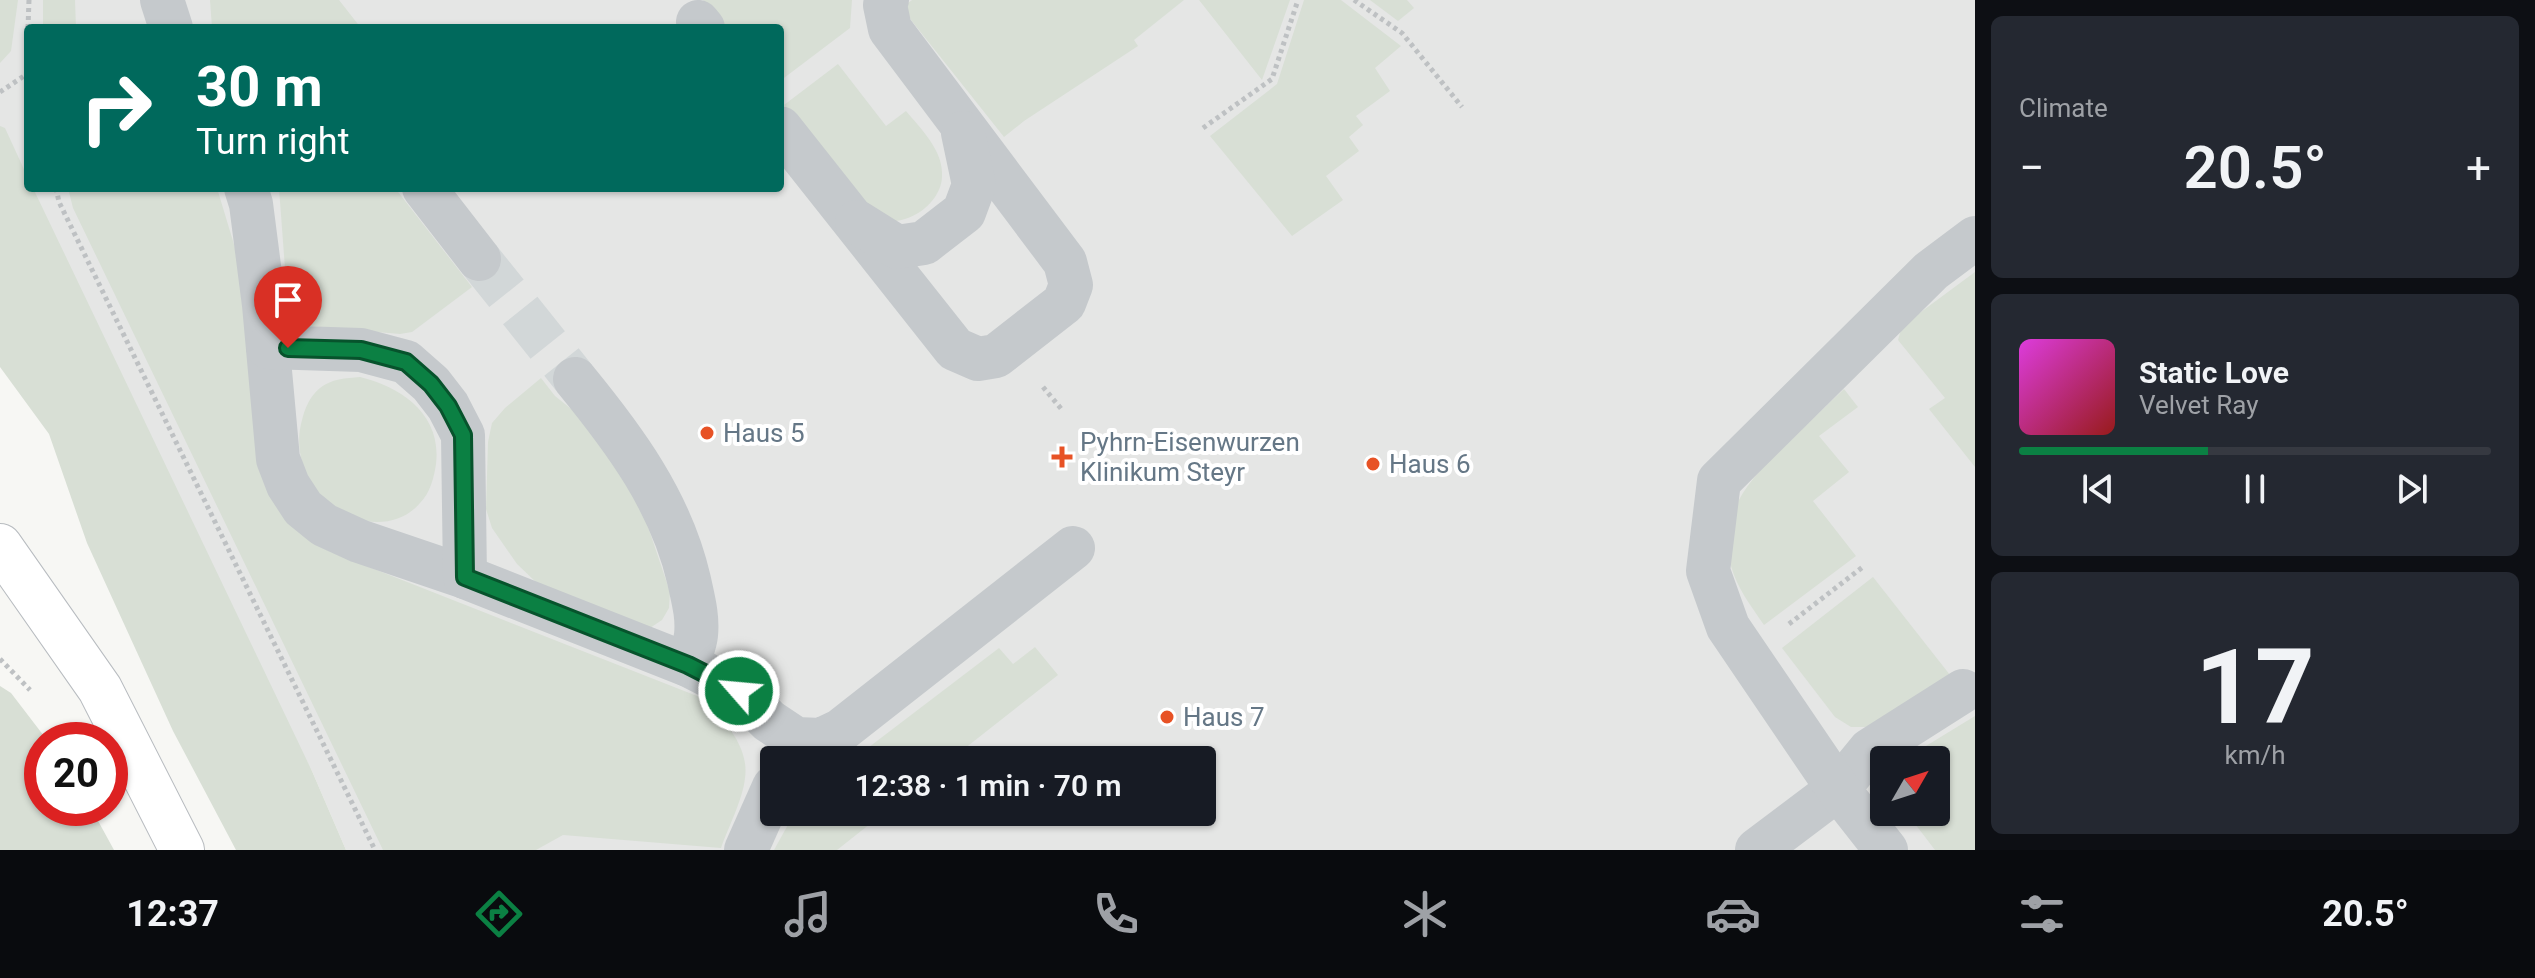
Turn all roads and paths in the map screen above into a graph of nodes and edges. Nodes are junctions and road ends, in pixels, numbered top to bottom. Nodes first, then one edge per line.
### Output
1 (29, 0) edge
2 (162, 0) edge
3 (887, 0) edge
4 (1298, 0) edge
5 (1354, 0) edge
6 (28, 24) edge
7 (170, 24) edge
8 (24, 77) edge
9 (0, 92) edge
10 (1462, 107) dead end
11 (961, 124) junction
12 (1203, 128) dead end
13 (784, 133) edge
14 (57, 192) edge
15 (247, 192) edge
16 (427, 192) edge
17 (851, 219) junction
18 (1975, 238) edge
19 (479, 259) tunnel mouth
20 (268, 347) junction
21 (575, 379) tunnel mouth
22 (0, 546) edge
23 (1073, 548) dead end
24 (1864, 566) dead end
25 (465, 577) junction
26 (1747, 656) junction
27 (688, 665) junction
28 (1963, 691) dead end
29 (789, 746) edge
30 (801, 746) edge
31 (1838, 789) junction
32 (760, 818) edge
33 (182, 850) edge
34 (375, 850) edge
35 (746, 850) edge
36 (1757, 850) edge
37 (1886, 850) edge

1 - 6 path
2 - 7 lane
3 - 11 lane
4 - 12 path
5 - 10 path
8 - 9 path
11 - 17 lane
11 - 17 lane
13 - 17 lane
14 - 34 path
15 - 20 lane
16 - 19 lane
18 - 26 lane
20 - 25 lane
20 - 25 lane
21 - 27 lane
22 - 33 main road
23 - 30 lane
24 - 26 path
25 - 27 lane
26 - 31 lane
27 - 29 lane
28 - 31 lane
31 - 36 lane
31 - 37 lane
32 - 35 lane

